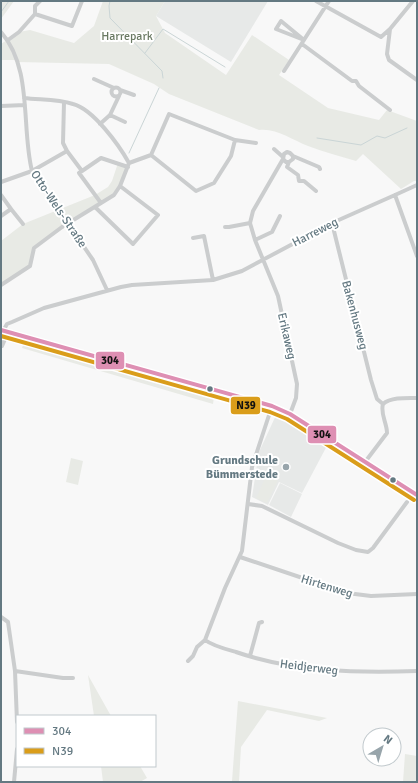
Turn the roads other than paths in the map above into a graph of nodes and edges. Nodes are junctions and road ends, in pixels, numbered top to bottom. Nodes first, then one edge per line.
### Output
1 (40, 1) edge
2 (82, 1) edge
3 (316, 1) edge
4 (329, 1) edge
5 (413, 2) edge
6 (417, 5) edge
7 (326, 6) junction
8 (35, 14) junction
9 (390, 29) junction
10 (1, 32) edge
11 (381, 37) junction
12 (8, 40) junction
13 (303, 42) junction
14 (389, 43) junction
15 (284, 71) dead end
16 (94, 79) dead end
17 (417, 80) edge
18 (114, 88) junction
19 (120, 90) junction
20 (134, 95) dead end
21 (119, 96) junction
22 (24, 98) junction
23 (64, 102) junction
24 (25, 105) junction
25 (1, 106) edge
26 (390, 110) dead end
27 (110, 115) junction
28 (125, 122) dead end
29 (100, 124) junction
30 (235, 140) junction
31 (256, 143) dead end
32 (274, 149) dead end
33 (67, 151) junction
34 (151, 155) junction
35 (293, 156) junction
36 (283, 158) junction
37 (289, 162) junction
38 (128, 165) junction
39 (320, 169) dead end
40 (32, 171) junction
41 (82, 171) junction
42 (1, 182) edge
43 (417, 185) edge
44 (120, 186) junction
45 (316, 191) dead end
46 (1, 195) edge
47 (395, 195) junction
48 (101, 203) junction
49 (95, 207) junction
50 (11, 209) junction
51 (1, 216) edge
52 (280, 216) dead end
53 (67, 223) junction
54 (250, 223) junction
55 (332, 223) junction
56 (23, 224) dead end
57 (225, 227) dead end
58 (193, 238) dead end
59 (255, 240) junction
60 (417, 256) edge
61 (264, 259) junction
62 (213, 280) junction
63 (1, 285) edge
64 (107, 290) junction
65 (2, 330) edge
66 (8, 332) junction
67 (1, 345) edge
68 (417, 398) edge
69 (383, 404) junction
70 (272, 406) junction
71 (290, 414) junction
72 (365, 462) junction
73 (417, 495) edge
74 (407, 502) dead end
75 (248, 504) junction
76 (240, 557) junction
77 (417, 594) edge
78 (1, 617) edge
79 (262, 622) dead end
80 (205, 640) junction
81 (250, 656) junction
82 (188, 661) dead end
83 (15, 671) junction
84 (417, 671) edge
85 (73, 678) dead end
86 (17, 715) edge
87 (16, 760) edge
88 (14, 782) edge

1 - 8 street
2 - 8 street
3 - 7 street
4 - 7 street
5 - 6 street
5 - 9 street
7 - 11 street
7 - 13 street
8 - 12 street
9 - 11 street
9 - 14 street
10 - 12 street, Otto-Wels-Straße
11 - 14 street
12 - 22 street, Otto-Wels-Straße
13 - 13 street
13 - 15 street
13 - 26 street
14 - 17 street
16 - 18 street
18 - 19 street
18 - 21 street
19 - 20 street
19 - 21 street
21 - 27 street
22 - 23 street
22 - 24 street, Otto-Wels-Straße
23 - 29 street
23 - 33 street
24 - 25 street
24 - 40 street, Otto-Wels-Straße
27 - 28 street
27 - 29 street
29 - 38 street
30 - 31 street
30 - 34 street
30 - 34 street
32 - 36 street
33 - 40 street
33 - 41 street
34 - 38 street
35 - 36 street
35 - 37 street
35 - 39 street
36 - 37 street
36 - 54 street
37 - 45 street
38 - 41 street
38 - 44 street
40 - 42 street
40 - 53 street, Otto-Wels-Straße
41 - 48 street
43 - 47 street, Harreweg
44 - 48 street
44 - 49 street
46 - 50 street
47 - 55 street, Harreweg
47 - 60 street
48 - 49 street
49 - 53 street
50 - 51 street
50 - 56 street
52 - 59 street
53 - 63 street
53 - 64 street, Otto-Wels-Straße
54 - 57 street
54 - 59 street, Erikaweg
55 - 61 street, Harreweg
55 - 69 street, Bakenhusweg
58 - 62 street
59 - 61 street, Erikaweg
61 - 62 street, Harreweg
61 - 71 street, Erikaweg
62 - 64 street, Harreweg
64 - 65 street, Harreweg
65 - 66 street
66 - 67 street
66 - 70 street
68 - 69 street
69 - 72 street
70 - 71 street
70 - 75 street
71 - 72 street
72 - 73 street
74 - 75 street
75 - 76 street
76 - 77 street, Hirtenweg
76 - 80 street
78 - 83 street
79 - 81 street
80 - 81 street, Heidjerweg
80 - 82 street
81 - 84 street, Heidjerweg
83 - 85 street
83 - 86 street
87 - 88 street

